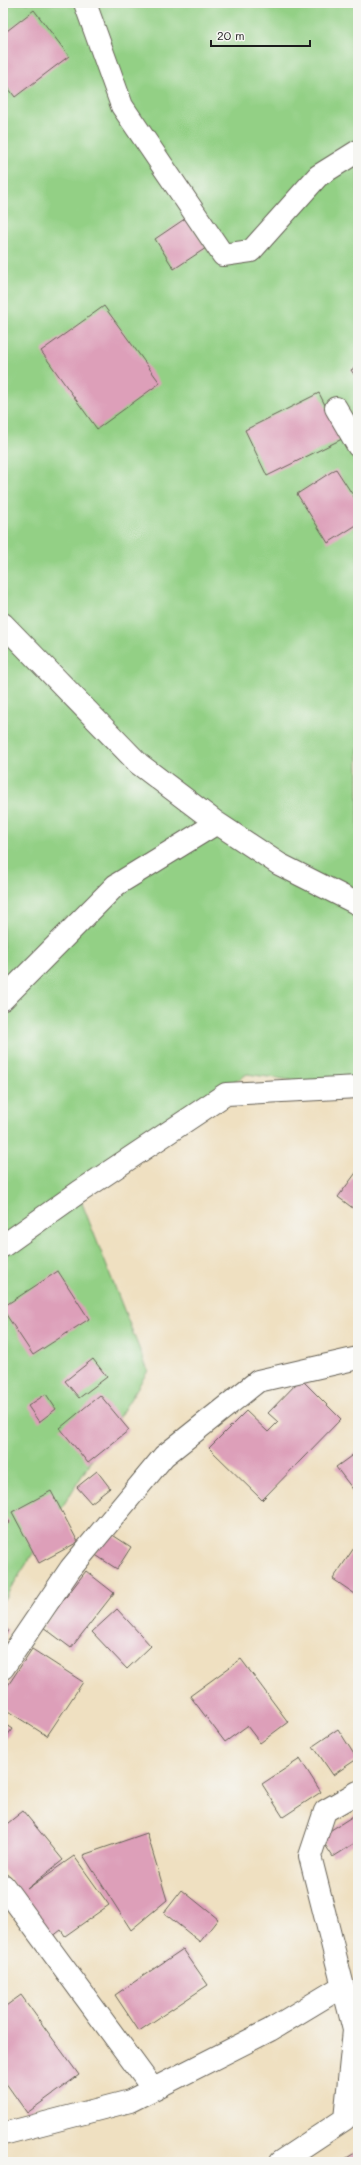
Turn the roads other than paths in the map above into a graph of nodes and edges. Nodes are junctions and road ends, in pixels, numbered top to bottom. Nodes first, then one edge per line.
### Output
1 (85, 3) edge
2 (358, 151) edge
3 (336, 408) dead end
4 (358, 446) edge
5 (3, 624) edge
6 (217, 823) junction
7 (358, 904) edge
8 (3, 999) edge
9 (358, 1087) edge
10 (3, 1246) edge
11 (358, 1358) edge
12 (3, 1668) edge
13 (358, 1792) edge
14 (3, 1885) edge
15 (343, 1986) junction
16 (153, 2089) junction
17 (3, 2134) edge
18 (280, 2162) edge

1 - 2 street
3 - 4 street
5 - 6 street
6 - 7 street
6 - 8 street
9 - 10 street
11 - 12 street
13 - 15 street
14 - 16 street
15 - 16 street
15 - 18 street
16 - 17 street

